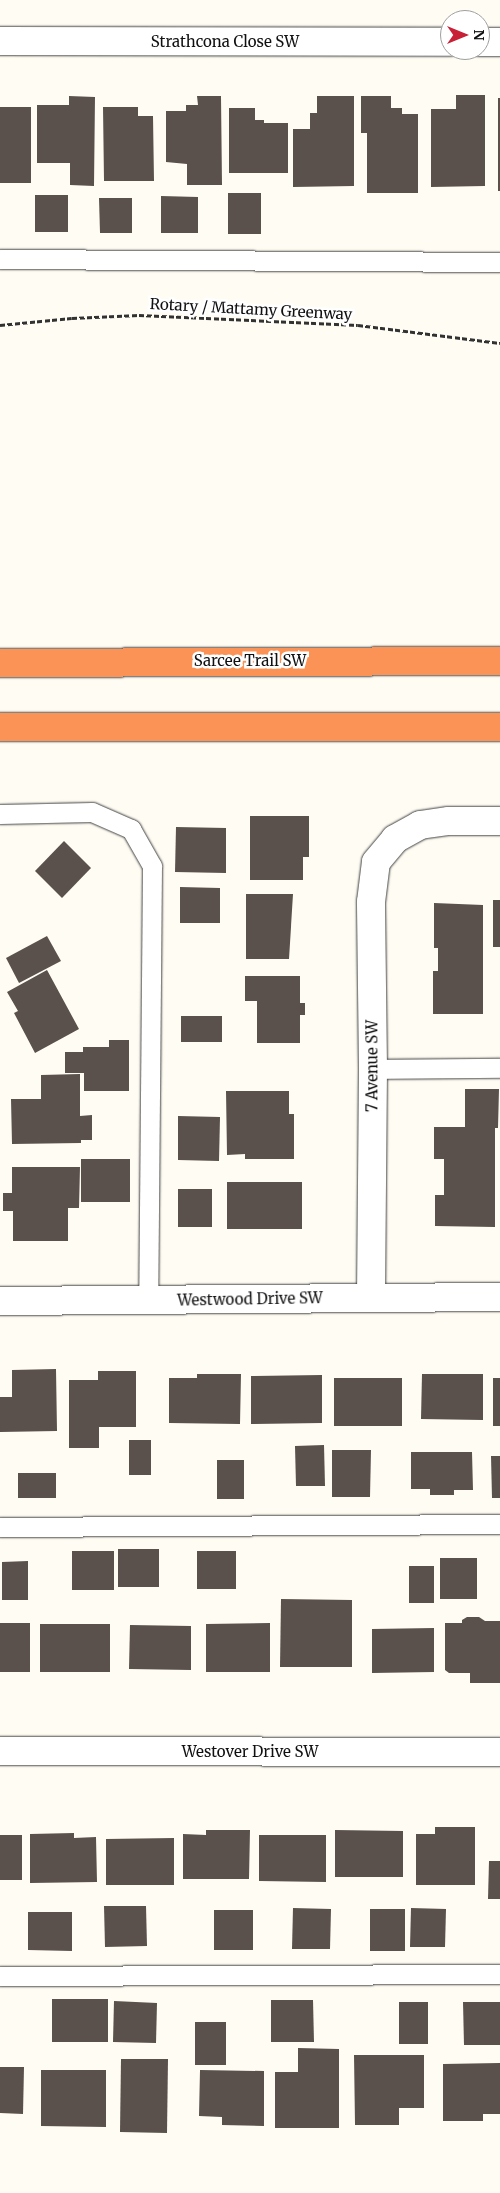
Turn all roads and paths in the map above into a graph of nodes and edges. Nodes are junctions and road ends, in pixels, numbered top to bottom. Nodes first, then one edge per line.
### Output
1 (0, 41) edge
2 (440, 42) edge
3 (0, 259) edge
4 (500, 262) edge
5 (0, 325) edge
6 (500, 343) edge
7 (500, 661) edge
8 (0, 663) edge
9 (500, 726) edge
10 (0, 727) edge
11 (0, 814) edge
12 (500, 821) edge
13 (500, 1068) edge
14 (373, 1070) junction
15 (371, 1297) junction
16 (500, 1297) edge
17 (0, 1301) edge
18 (148, 1301) junction
19 (500, 1524) edge
20 (0, 1527) edge
21 (0, 1751) edge
22 (500, 1752) edge
23 (500, 1974) edge
24 (0, 1976) edge

1 - 2 street, Strathcona Close SW
3 - 4 lane
5 - 6 path, Rotary / Mattamy Greenway
7 - 8 highway, Sarcee Trail SW
9 - 10 highway
11 - 18 lane
12 - 14 street, 7 Avenue SW
13 - 14 lane
14 - 15 street, 7 Avenue SW
15 - 16 street, Westwood Drive SW
15 - 18 street, Westwood Drive SW
17 - 18 street, Westwood Drive SW
19 - 20 lane
21 - 22 street, Westover Drive SW
23 - 24 lane

